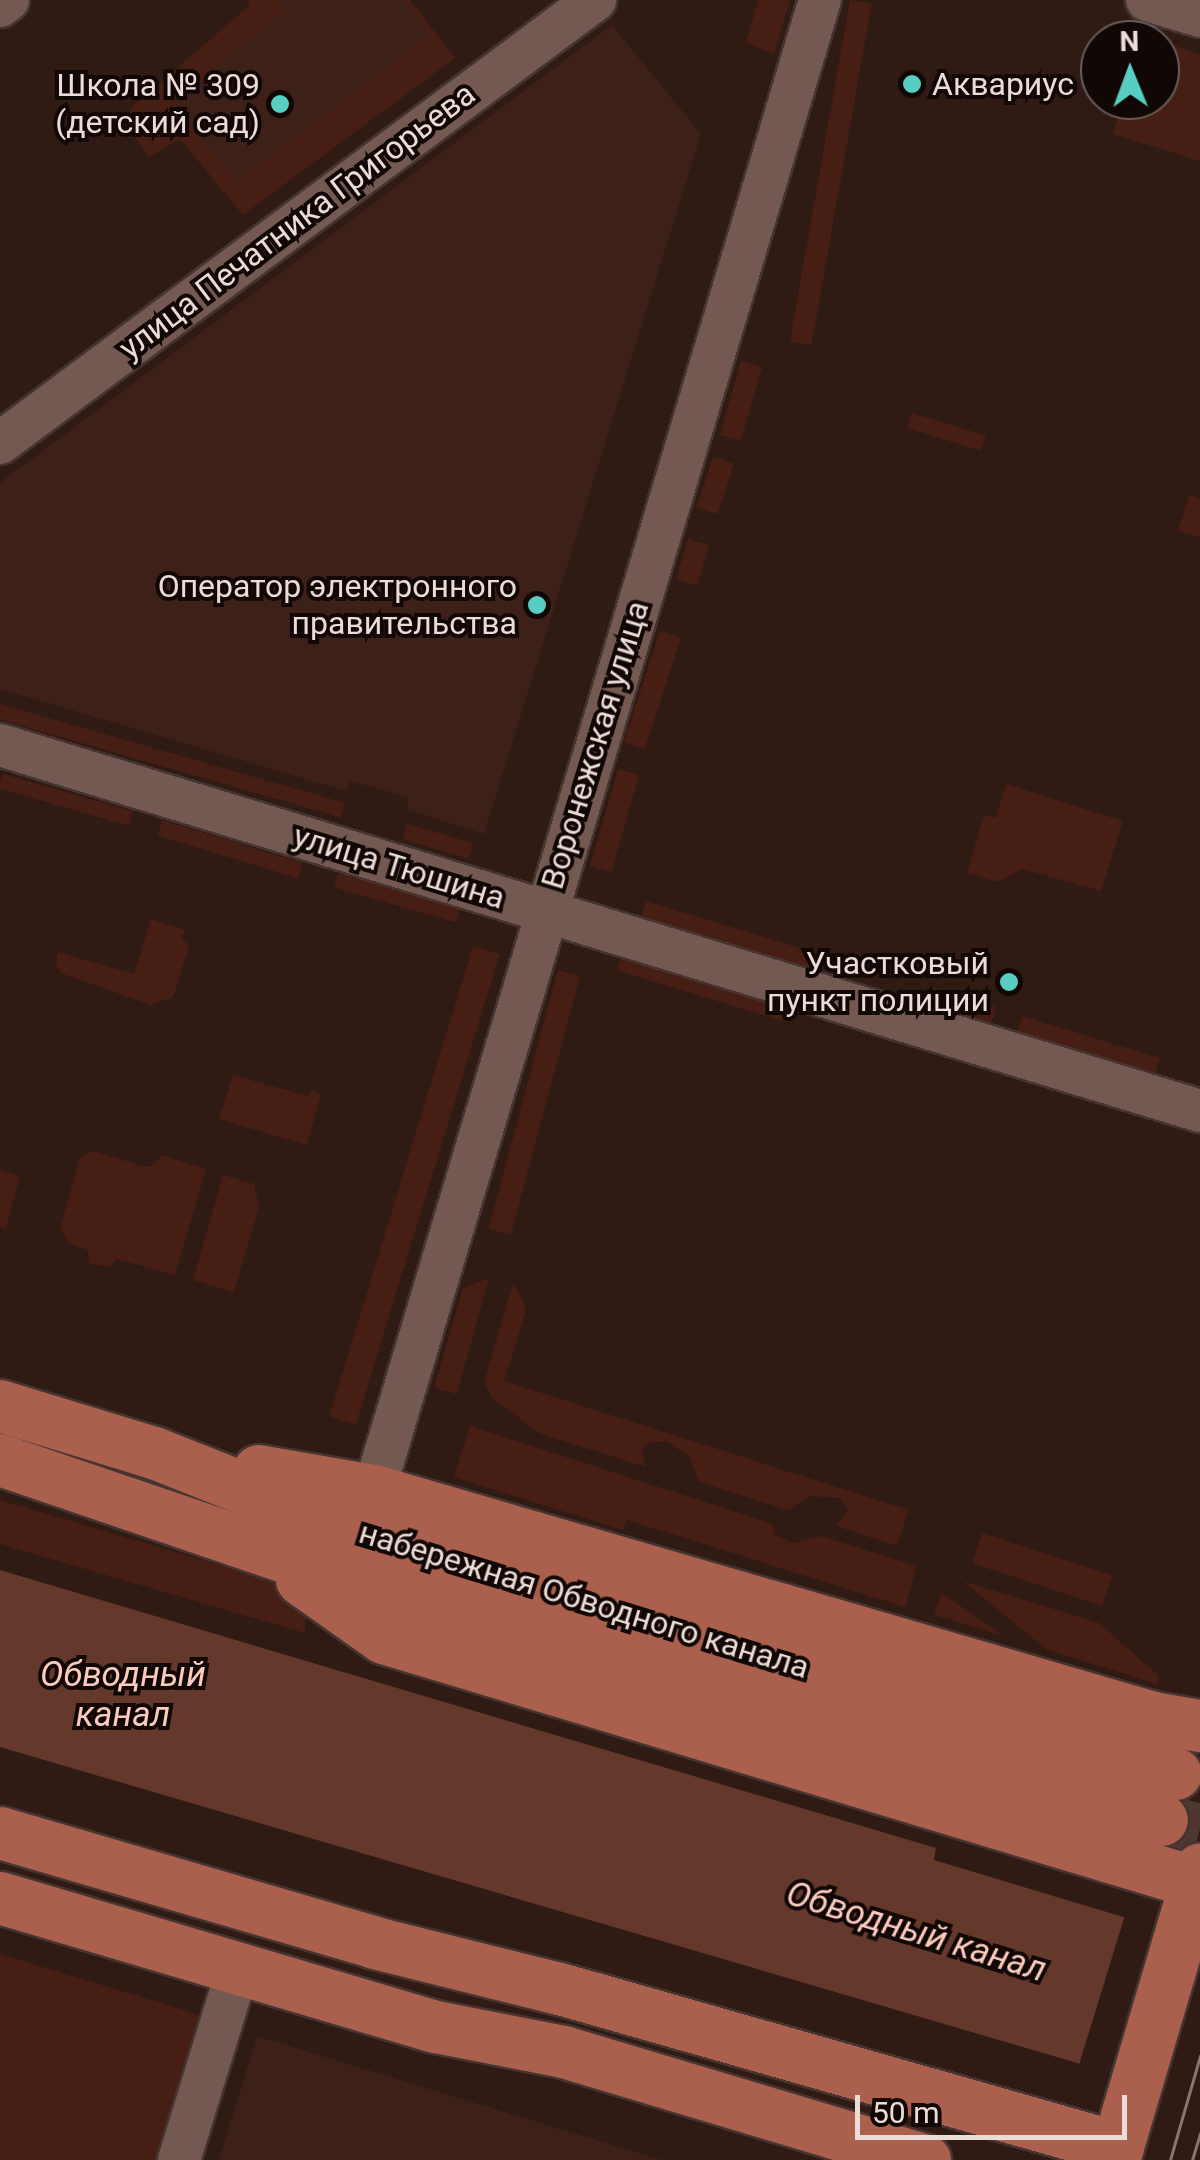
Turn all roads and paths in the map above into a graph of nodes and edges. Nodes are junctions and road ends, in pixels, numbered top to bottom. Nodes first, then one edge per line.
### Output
1 (8, 0) edge
2 (596, 0) edge
3 (820, 0) edge
4 (1147, 0) edge
5 (0, 6) edge
6 (1200, 16) edge
7 (0, 443) edge
8 (0, 746) edge
9 (545, 911) junction
10 (1200, 1110) edge
11 (0, 1406) edge
12 (154, 1453) junction
13 (0, 1460) edge
14 (374, 1490) junction
15 (247, 1542) junction
16 (1200, 1726) edge
17 (0, 1833) edge
18 (1194, 1889) edge
19 (0, 1898) edge
20 (238, 1968) junction
21 (1119, 2156) edge
22 (179, 2160) edge
23 (925, 2160) edge

1 - 5 street
2 - 7 street, улица Печатника Григорьева
3 - 9 street, Воронежская улица
4 - 6 street
8 - 9 street, улица Тюшина
9 - 10 street, улица Тюшина
9 - 14 street, Воронежская улица
11 - 12 main road, набережная Обводного канала
12 - 14 main road
12 - 15 main road, набережная Обводного канала
13 - 15 main road, набережная Обводного канала
14 - 16 main road
15 - 18 main road
17 - 21 main road
18 - 21 main road
19 - 20 main road
20 - 22 street
20 - 23 main road

